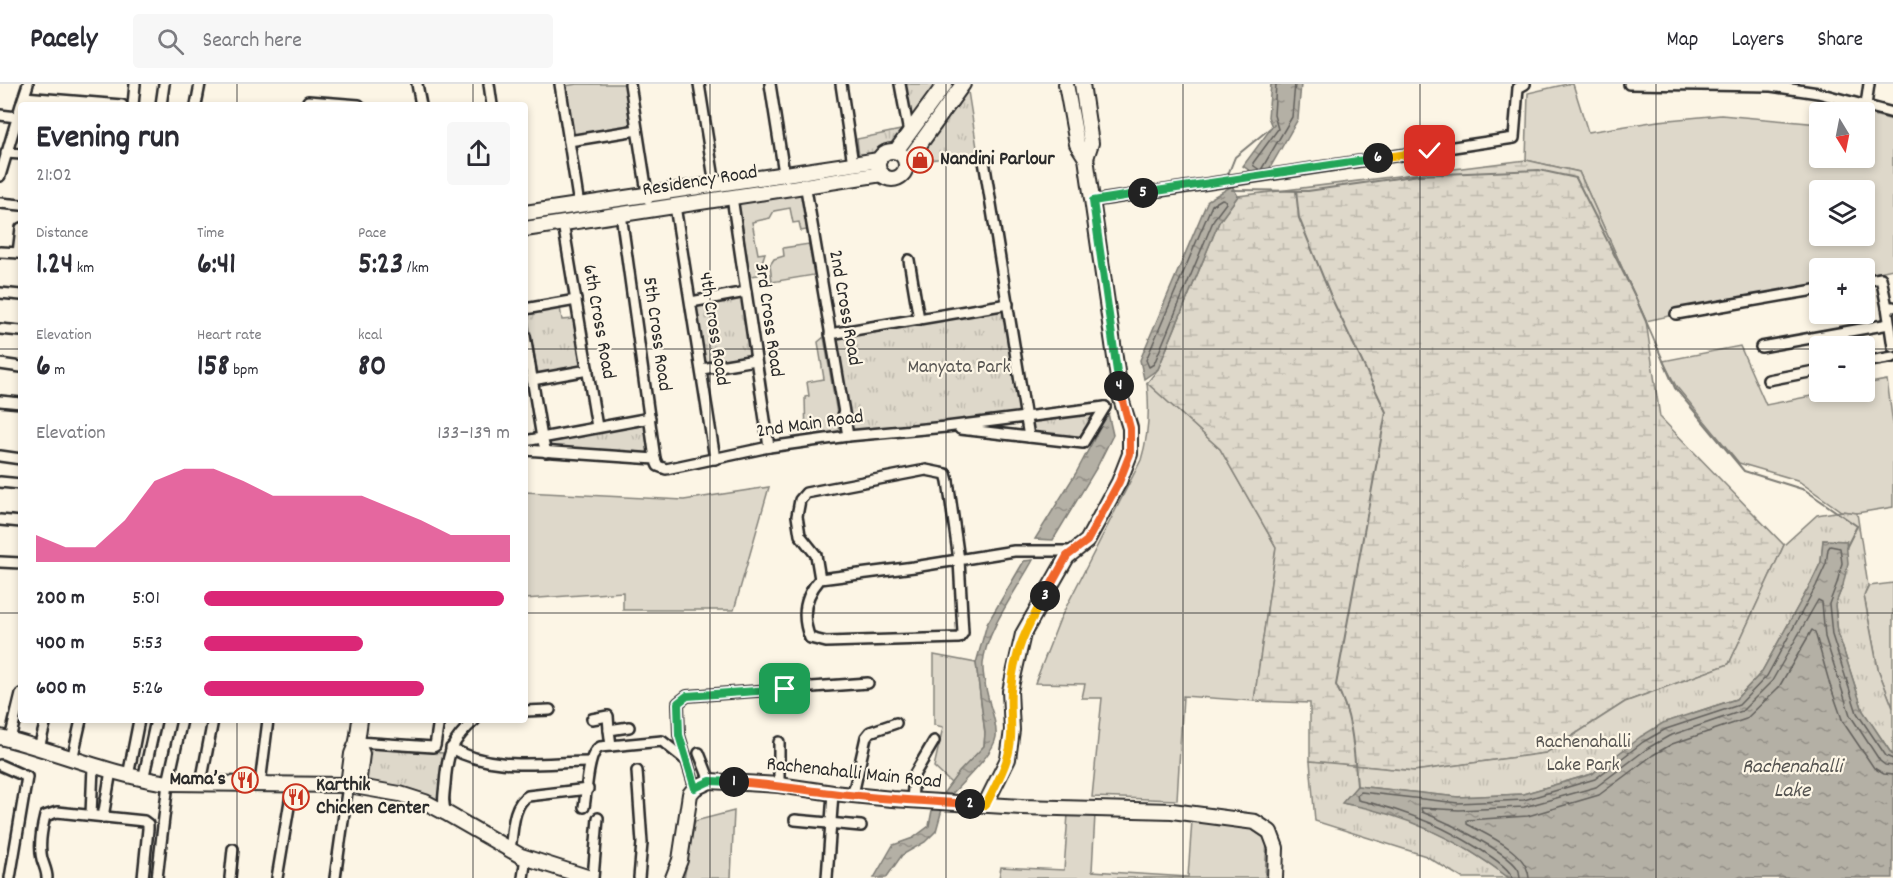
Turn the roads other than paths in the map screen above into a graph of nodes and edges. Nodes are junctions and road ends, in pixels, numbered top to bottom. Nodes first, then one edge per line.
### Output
1 (28, 84) edge
2 (135, 84) edge
3 (164, 84) edge
4 (200, 84) edge
5 (417, 84) edge
6 (489, 84) edge
7 (560, 84) edge
8 (630, 84) edge
9 (699, 84) edge
10 (770, 84) edge
11 (841, 84) edge
12 (900, 84) edge
13 (945, 84) edge
14 (963, 84) edge
15 (1066, 84) edge
16 (1082, 84) edge
17 (1524, 84) edge
18 (1629, 84) edge
19 (1731, 84) edge
20 (1869, 84) edge
21 (1656, 85) edge
22 (1692, 85) edge
23 (1771, 85) edge
24 (1818, 89) edge
25 (22, 102) edge
26 (133, 102) edge
27 (161, 102) edge
28 (197, 102) edge
29 (420, 102) edge
30 (492, 102) edge
31 (1857, 102) edge
32 (1866, 102) edge
33 (1875, 108) edge
34 (1893, 113) edge
35 (0, 115) edge
36 (18, 121) edge
37 (637, 130) junction
38 (909, 133) junction
39 (569, 141) junction
40 (896, 151) junction
41 (6, 153) junction
42 (18, 154) edge
43 (1086, 158) junction
44 (879, 160) junction
45 (984, 161) dead end
46 (907, 162) junction
47 (853, 164) junction
48 (802, 171) junction
49 (784, 173) junction
50 (882, 174) junction
51 (0, 176) edge
52 (805, 186) junction
53 (723, 191) junction
54 (647, 195) junction
55 (1093, 201) junction
56 (0, 203) edge
57 (18, 205) edge
58 (576, 205) junction
59 (675, 206) junction
60 (649, 210) junction
61 (528, 213) edge
62 (621, 214) junction
63 (569, 222) junction
64 (528, 229) edge
65 (0, 252) edge
66 (18, 253) edge
67 (909, 260) dead end
68 (1875, 279) edge
69 (1809, 291) edge
70 (746, 292) junction
71 (0, 293) edge
72 (18, 295) edge
73 (576, 300) junction
74 (690, 302) junction
75 (1008, 304) junction
76 (1890, 307) edge
77 (528, 308) edge
78 (1676, 314) dead end
79 (919, 319) junction
80 (1890, 324) junction
81 (0, 329) edge
82 (18, 331) edge
83 (830, 334) junction
84 (1893, 347) edge
85 (1761, 348) dead end
86 (528, 355) edge
87 (1893, 357) edge
88 (755, 360) junction
89 (1875, 360) edge
90 (0, 364) edge
91 (18, 367) edge
92 (702, 369) junction
93 (588, 370) junction
94 (1809, 372) edge
95 (532, 380) junction
96 (1768, 380) dead end
97 (0, 401) edge
98 (18, 403) edge
99 (650, 418) junction
100 (1026, 418) junction
101 (597, 427) junction
102 (946, 427) junction
103 (848, 436) junction
104 (542, 438) junction
105 (1029, 438) junction
106 (528, 440) edge
107 (769, 447) junction
108 (528, 450) edge
109 (546, 452) junction
110 (0, 456) edge
111 (18, 459) edge
112 (655, 459) junction
113 (715, 459) junction
114 (0, 482) edge
115 (18, 484) edge
116 (0, 520) edge
117 (18, 522) edge
118 (1074, 551) junction
119 (959, 560) junction
120 (0, 562) edge
121 (18, 563) edge
122 (820, 579) junction
123 (868, 682) dead end
124 (18, 701) edge
125 (550, 710) dead end
126 (528, 711) edge
127 (592, 719) dead end
128 (44, 723) edge
129 (80, 723) edge
130 (139, 723) edge
131 (155, 723) edge
132 (181, 723) edge
133 (212, 723) edge
134 (268, 723) edge
135 (360, 723) edge
136 (439, 723) edge
137 (472, 723) edge
138 (896, 723) dead end
139 (629, 727) dead end
140 (609, 730) junction
141 (3, 738) edge
142 (934, 741) dead end
143 (357, 742) junction
144 (779, 742) dead end
145 (611, 746) junction
146 (39, 748) junction
147 (451, 748) junction
148 (699, 753) dead end
149 (72, 760) junction
150 (687, 761) junction
151 (590, 762) junction
152 (0, 765) edge
153 (93, 766) junction
154 (111, 771) junction
155 (637, 771) dead end
156 (128, 776) junction
157 (143, 780) junction
158 (710, 781) junction
159 (168, 783) junction
160 (201, 783) junction
161 (293, 783) junction
162 (260, 784) junction
163 (779, 785) junction
164 (353, 786) junction
165 (695, 788) junction
166 (588, 789) junction
167 (833, 793) junction
168 (853, 795) junction
169 (912, 800) junction
170 (986, 805) junction
171 (584, 807) dead end
172 (446, 813) junction
173 (91, 815) junction
174 (102, 817) junction
175 (598, 818) dead end
176 (795, 820) dead end
177 (831, 824) junction
178 (861, 826) dead end
179 (233, 849) dead end
180 (510, 849) junction
181 (526, 857) junction
182 (10, 878) edge
183 (47, 878) edge
184 (143, 878) edge
185 (157, 878) edge
186 (230, 878) edge
187 (278, 878) edge
188 (335, 878) edge
189 (523, 878) edge
190 (590, 878) edge
191 (639, 878) edge
192 (673, 878) edge
193 (827, 878) edge
194 (1275, 878) edge

1 - 25 street
2 - 26 street
3 - 27 street
4 - 28 street
5 - 29 street
6 - 30 street
7 - 39 street
8 - 37 street
9 - 53 street, 3rd Cross Road
10 - 49 street
11 - 47 street
12 - 38 street
13 - 38 street
14 - 46 street
15 - 43 street
16 - 43 street
17 - 55 street
18 - 21 street
19 - 22 street
19 - 23 street
20 - 32 street
21 - 22 street
23 - 24 street
24 - 31 street
33 - 34 street
35 - 36 street
36 - 41 street
37 - 39 street
37 - 54 street
38 - 40 street
39 - 58 street
40 - 44 street
40 - 46 street
41 - 42 street
41 - 51 street
43 - 55 street
44 - 47 street, Residency Road
44 - 50 street
45 - 75 street
46 - 50 street
47 - 48 street, Residency Road
48 - 49 street, Residency Road
48 - 52 street, 2nd Cross Road
49 - 53 street, Residency Road
50 - 52 street, Residency Road
52 - 53 street, Residency Road
52 - 83 street, 2nd Cross Road
53 - 54 street, Residency Road
53 - 59 street, Residency Road
53 - 70 street, 3rd Cross Road
54 - 58 street, Residency Road
54 - 60 street
55 - 118 street
56 - 57 street
58 - 61 street, Residency Road
58 - 63 street
59 - 60 street, Residency Road
59 - 74 street, 4th Cross Road
60 - 62 street, Residency Road
62 - 63 street, Residency Road
62 - 99 street, 5th Cross Road
63 - 64 street, Residency Road
63 - 73 street, 6th Cross Road
65 - 66 street
67 - 79 street
68 - 76 street
69 - 78 street
70 - 74 street
70 - 88 street, 3rd Cross Road
71 - 72 street
73 - 77 street
73 - 93 street, 6th Cross Road
74 - 92 street, 4th Cross Road
75 - 79 street
75 - 100 street
76 - 80 street
79 - 83 street
80 - 84 street
80 - 85 street
81 - 82 street
83 - 103 street, 2nd Cross Road
86 - 95 street
87 - 89 street
88 - 92 street
88 - 107 street, 3rd Cross Road
90 - 91 street
92 - 113 street, 4th Cross Road
93 - 95 street
93 - 101 street, 6th Cross Road
94 - 96 street
95 - 104 street
97 - 98 street
99 - 101 street
99 - 112 street, 5th Cross Road
100 - 102 street, 2nd Main Road
100 - 105 street
100 - 105 street, 2nd Main Road
101 - 104 street
102 - 103 street, 2nd Main Road
102 - 105 street
103 - 107 street, 2nd Main Road
104 - 106 street
104 - 109 street
107 - 113 street, 2nd Main Road
108 - 109 street, 2nd Main Road
109 - 112 street, 2nd Main Road
110 - 111 street
112 - 113 street, 2nd Main Road
114 - 115 street
116 - 117 street
118 - 119 street
118 - 170 street
119 - 122 street
119 - 122 street
119 - 122 street
120 - 121 street
123 - 150 street
124 - 141 street
125 - 126 street
127 - 140 street
128 - 146 street
129 - 149 street
130 - 156 street
131 - 157 street
132 - 159 street
133 - 160 street
134 - 162 street
135 - 143 street
136 - 143 street
137 - 147 street
138 - 168 street
139 - 140 street
140 - 145 street
141 - 146 street
142 - 169 street
143 - 164 street
144 - 163 street
145 - 150 street
145 - 151 street
146 - 149 street
147 - 151 street
147 - 172 street
148 - 158 street
149 - 153 street
150 - 165 street
151 - 166 street
152 - 182 street
153 - 154 street
153 - 173 street
154 - 156 street
154 - 174 street
155 - 191 street
156 - 157 street
157 - 159 street
158 - 163 street, Rachenahalli Main Road
158 - 165 street, Rachenahalli Main Road
159 - 160 street
159 - 185 street
160 - 162 street
161 - 162 street
161 - 164 street
161 - 187 street
163 - 167 street, Rachenahalli Main Road
164 - 172 street
164 - 188 street
165 - 192 street
166 - 171 street
166 - 180 street
167 - 168 street, Rachenahalli Main Road
167 - 177 street
168 - 169 street, Rachenahalli Main Road
169 - 170 street, Rachenahalli Main Road
170 - 194 street, Rachenahalli Main Road
172 - 180 street
173 - 174 street
173 - 183 street
174 - 184 street
175 - 190 street
176 - 177 street
177 - 178 street
177 - 193 street
179 - 186 street
180 - 181 street
181 - 189 street
181 - 190 street

